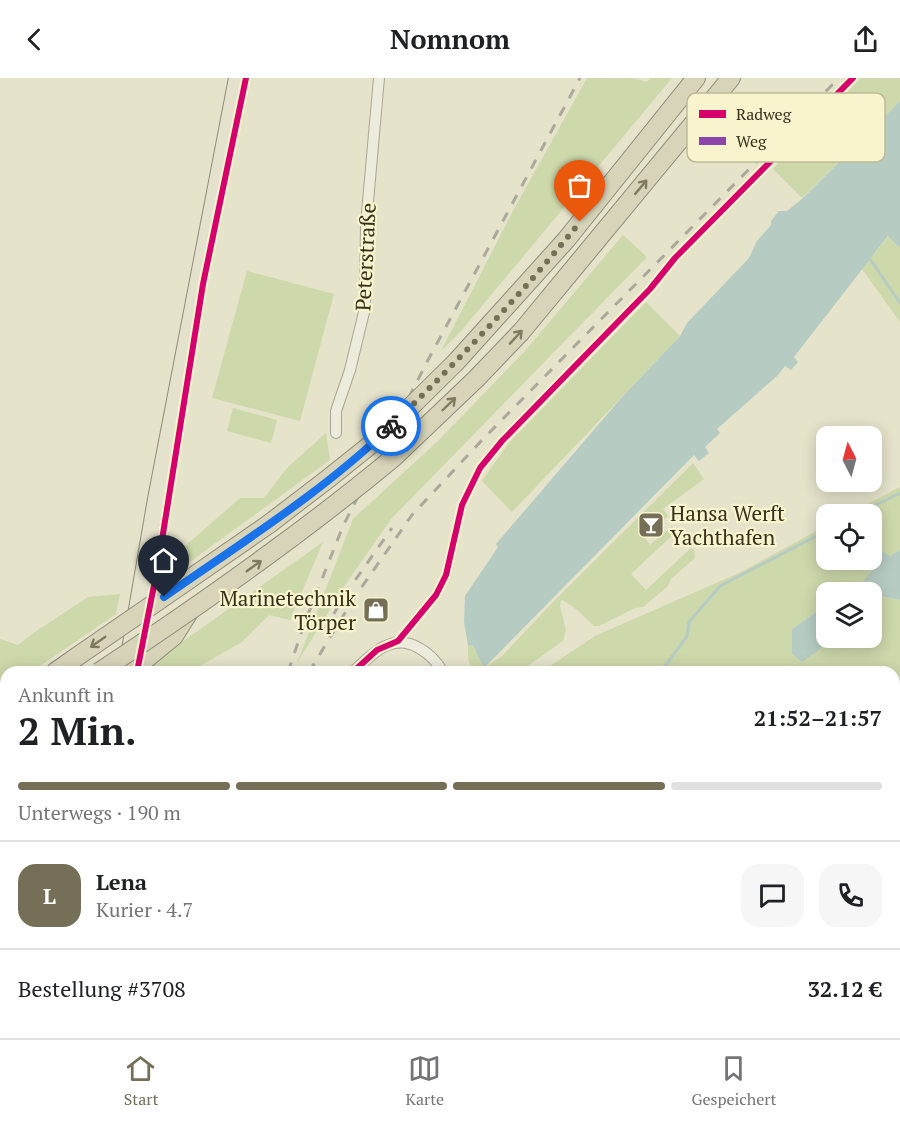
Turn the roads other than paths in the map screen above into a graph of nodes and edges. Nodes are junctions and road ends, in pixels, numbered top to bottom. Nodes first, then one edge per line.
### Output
1 (237, 78) edge
2 (379, 78) edge
3 (696, 78) edge
4 (731, 78) edge
5 (719, 93) edge
6 (687, 131) edge
7 (336, 433) dead end
8 (189, 612) junction
9 (64, 666) edge
10 (108, 666) edge
11 (129, 666) edge
12 (136, 666) edge
13 (360, 666) edge
14 (438, 666) edge

1 - 11 main road
2 - 7 street, Peterstraße
3 -> 9 highway, bridge
5 -> 4 highway, bridge
8 -> 6 highway, bridge
8 - 10 highway, bridge
8 - 12 highway
13 - 14 street

